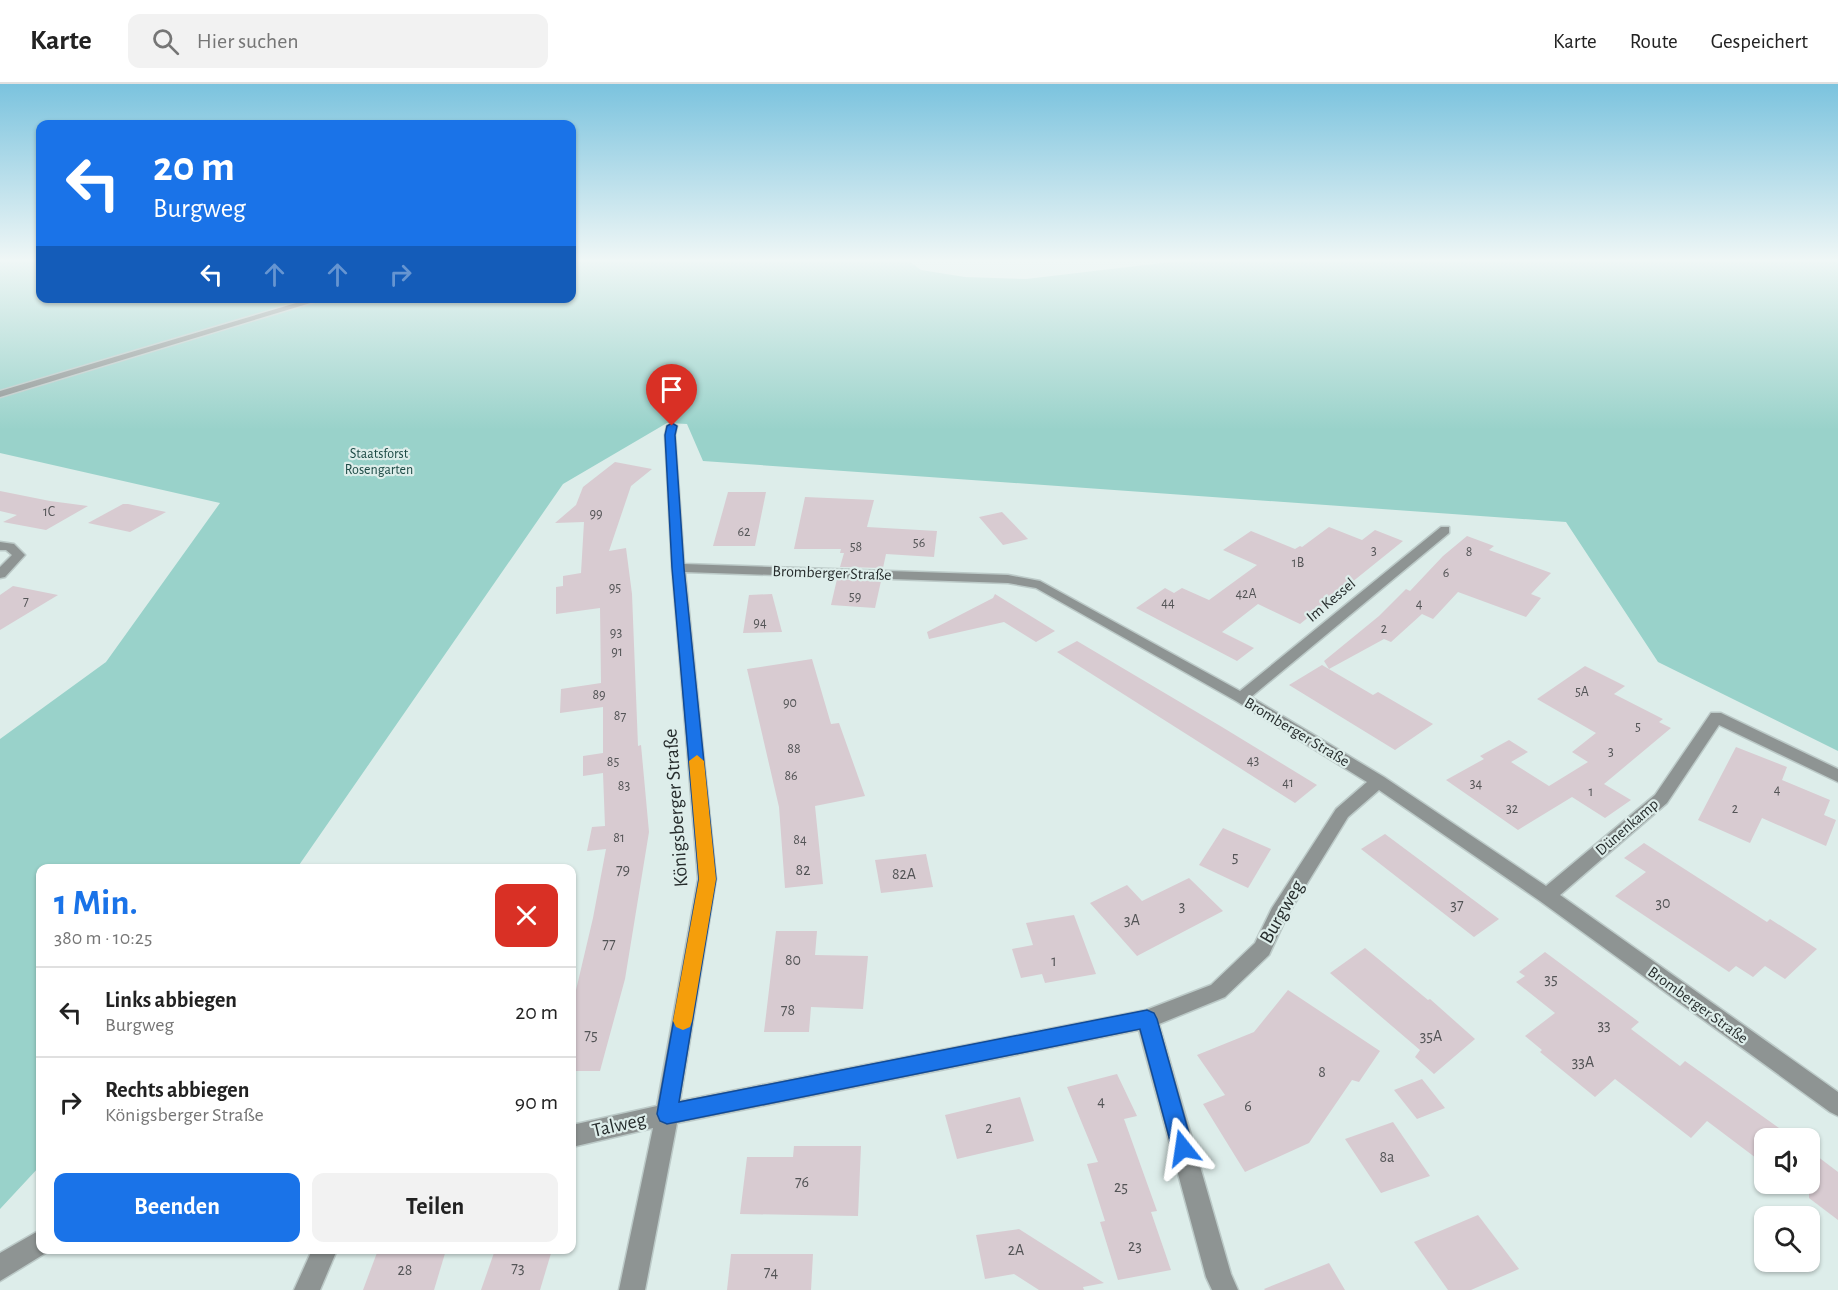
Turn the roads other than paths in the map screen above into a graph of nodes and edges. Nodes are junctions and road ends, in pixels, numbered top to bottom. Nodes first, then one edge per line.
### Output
1 (258, 317) edge
2 (0, 394) edge
3 (672, 426) dead end
4 (1445, 530) dead end
5 (0, 546) edge
6 (678, 568) junction
7 (0, 574) edge
8 (1241, 698) junction
9 (1838, 776) edge
10 (1378, 780) junction
11 (1547, 896) junction
12 (1147, 1019) junction
13 (1838, 1105) edge
14 (667, 1114) junction
15 (576, 1135) edge
16 (36, 1245) edge
17 (324, 1254) edge
18 (0, 1268) edge
19 (307, 1290) edge
20 (632, 1290) edge
21 (1224, 1290) edge

1 - 2 street
3 - 6 street, Königsberger Straße
4 - 8 street, Im Kessel
5 - 7 street
6 - 8 street, Bromberger Straße
6 - 14 street, Königsberger Straße
8 - 10 street, Bromberger Straße
9 - 11 street, Dünenkamp
10 - 11 street, Bromberger Straße
10 - 12 street, Burgweg
11 - 13 street, Bromberger Straße
12 - 14 street, Burgweg
12 - 21 street
14 - 15 street, Talweg
14 - 20 street, Königsberger Straße
16 - 18 street
17 - 19 street

